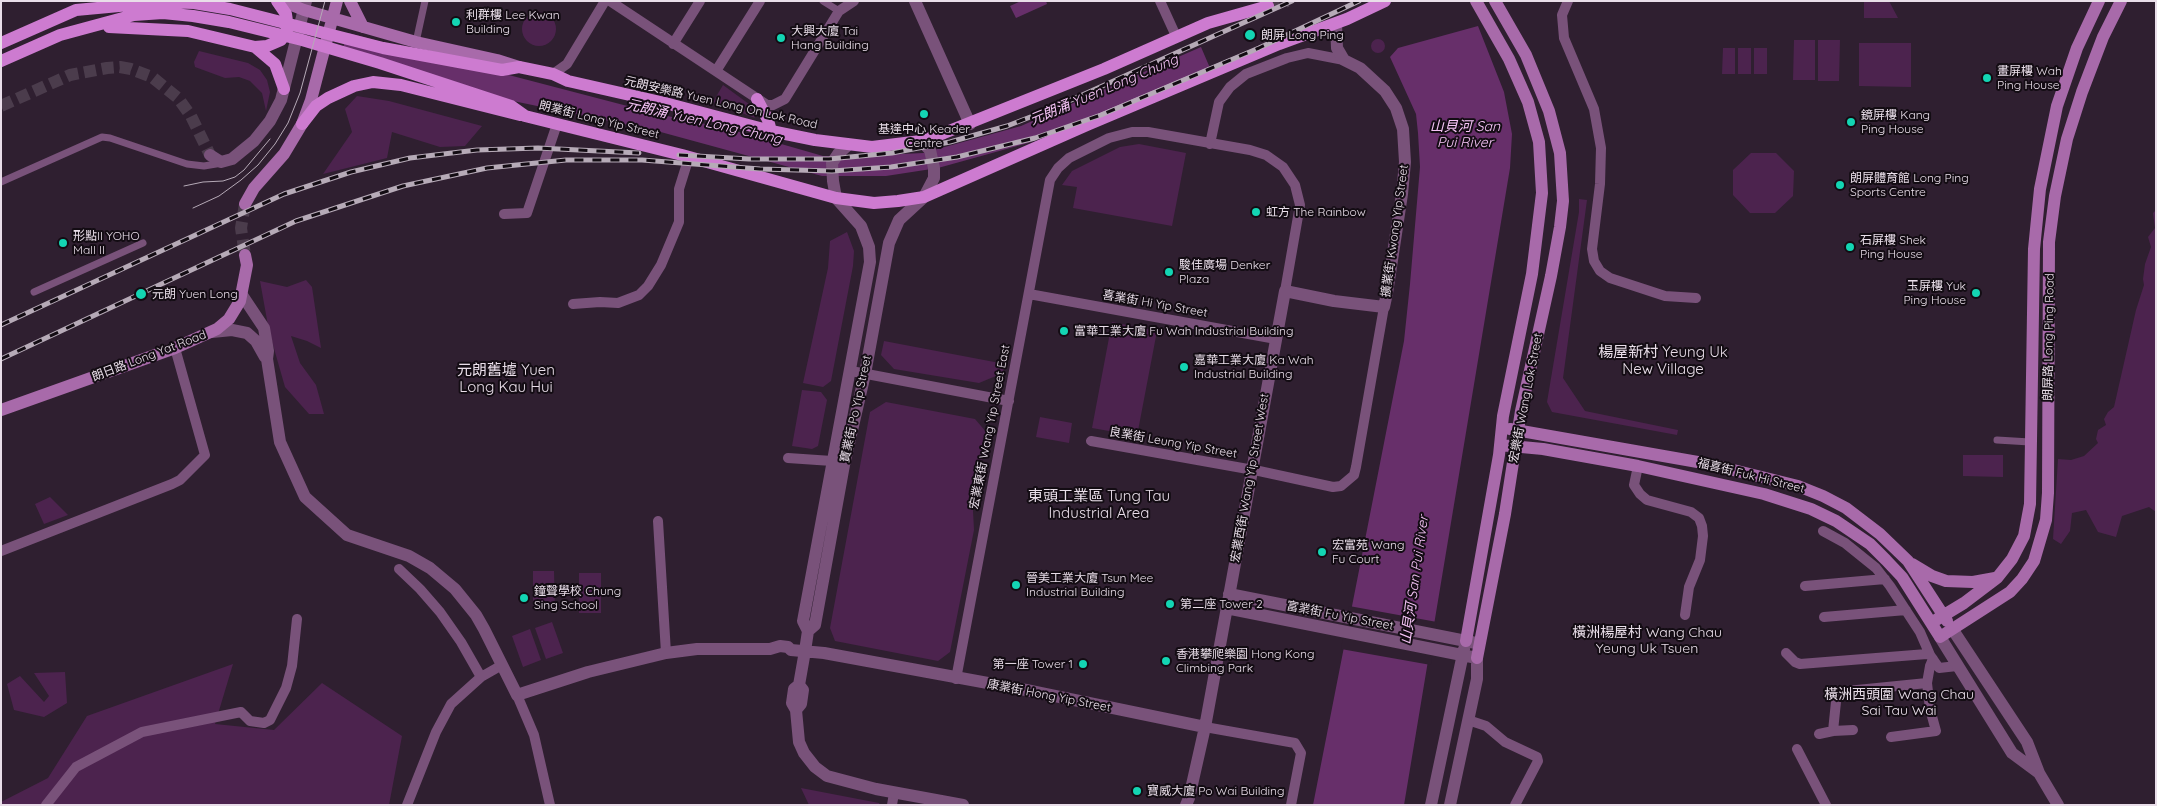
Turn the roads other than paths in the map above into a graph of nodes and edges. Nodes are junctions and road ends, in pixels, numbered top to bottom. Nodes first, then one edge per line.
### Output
1 (90, 1) edge
2 (276, 1) edge
3 (281, 1) edge
4 (337, 1) edge
5 (350, 1) edge
6 (425, 1) edge
7 (605, 1) edge
8 (610, 1) edge
9 (700, 1) edge
10 (760, 1) edge
11 (823, 1) edge
12 (854, 1) edge
13 (915, 1) edge
14 (1160, 1) edge
15 (1386, 1) edge
16 (1476, 1) edge
17 (1495, 1) edge
18 (1568, 1) edge
19 (2099, 1) edge
20 (2121, 1) edge
21 (74, 6) edge
22 (1268, 6) dead end
23 (133, 9) junction
24 (839, 11) junction
25 (331, 23) junction
26 (1336, 24) junction
27 (91, 26) junction
28 (364, 27) junction
29 (301, 28) edge
30 (1176, 36) junction
31 (416, 42) junction
32 (1, 43) edge
33 (673, 44) junction
34 (255, 47) junction
35 (1344, 60) junction
36 (1, 62) edge
37 (519, 67) junction
38 (716, 71) junction
39 (554, 74) junction
40 (284, 89) junction
41 (757, 99) junction
42 (525, 116) junction
43 (302, 124) junction
44 (557, 124) junction
45 (970, 124) junction
46 (771, 131) junction
47 (1210, 144) junction
48 (848, 145) junction
49 (925, 145) junction
50 (210, 155) tunnel mouth
51 (689, 157) junction
52 (225, 162) junction
53 (1050, 180) joint
54 (1, 182) edge
55 (924, 197) junction
56 (836, 198) junction
57 (245, 204) tunnel mouth
58 (504, 214) dead end
59 (2049, 242) junction
60 (143, 243) dead end
61 (2034, 249) junction
62 (245, 255) tunnel mouth
63 (1285, 290) junction
64 (34, 292) dead end
65 (1029, 294) junction
66 (242, 296) junction
67 (1696, 298) dead end
68 (573, 304) dead end
69 (1384, 307) junction
70 (212, 332) junction
71 (1276, 339) junction
72 (176, 348) junction
73 (267, 359) junction
74 (851, 371) junction
75 (865, 374) junction
76 (1009, 401) junction
77 (2, 410) edge
78 (1503, 428) junction
79 (1518, 430) junction
80 (1996, 440) dead end
81 (1091, 441) dead end
82 (2030, 442) junction
83 (1500, 445) junction
84 (1516, 446) junction
85 (788, 458) dead end
86 (832, 461) junction
87 (1638, 466) junction
88 (1251, 470) junction
89 (658, 521) dead end
90 (1823, 531) dead end
91 (1, 551) edge
92 (1908, 561) junction
93 (399, 569) dead end
94 (1997, 578) junction
95 (1885, 579) junction
96 (1805, 586) dead end
97 (1229, 594) junction
98 (1226, 608) junction
99 (1906, 610) junction
100 (1685, 615) dead end
101 (1943, 616) junction
102 (1824, 617) dead end
103 (297, 619) dead end
104 (1931, 623) junction
105 (1952, 630) junction
106 (808, 631) junction
107 (1940, 637) junction
108 (1466, 642) junction
109 (1480, 644) junction
110 (805, 651) junction
111 (666, 653) junction
112 (1786, 653) dead end
113 (1463, 656) junction
114 (1932, 657) junction
115 (1477, 658) junction
116 (502, 665) junction
117 (1957, 666) junction
118 (480, 677) junction
119 (956, 679) junction
120 (1928, 683) junction
121 (517, 695) junction
122 (1468, 720) junction
123 (1205, 727) junction
124 (1853, 730) dead end
125 (1833, 731) junction
126 (1820, 734) dead end
127 (1891, 737) dead end
128 (1797, 749) dead end
129 (2039, 773) junction
130 (893, 799) edge
131 (46, 805) edge
132 (406, 805) edge
133 (550, 805) edge
134 (963, 805) edge
135 (1186, 805) edge
136 (1291, 805) edge
137 (1431, 805) edge
138 (1450, 805) edge
139 (1515, 805) edge
140 (1826, 805) edge
141 (2058, 805) edge

1 - 21 main road
2 - 34 main road
3 - 29 main road, 元朗安樂路 Yuen Long On Lok Road
4 - 25 main road
5 - 28 main road
6 - 31 street
7 - 39 street
8 - 33 street
9 - 33 street
10 - 38 street
11 - 24 street
12 - 24 street
13 - 45 street
14 - 30 street
15 - 26 main road, 朗業街 Long Yip Street
16 - 78 main road, 宏樂街 Wang Lok Street
17 - 79 main road, 宏樂街 Wang Lok Street
18 - 67 street
19 - 61 main road, 朗屏路 Long Ping Road
20 - 59 main road, 朗屏路 Long Ping Road
21 - 23 main road
21 - 32 main road
22 - 30 main road, 元朗安樂路 Yuen Long On Lok Road
23 - 27 main road
23 - 29 main road
24 - 41 street
25 - 28 main road, 元朗安樂路 Yuen Long On Lok Road
25 - 29 main road, 元朗安樂路 Yuen Long On Lok Road
25 - 43 main road
26 - 35 street
26 - 55 main road, 朗業街 Long Yip Street
27 - 34 main road
27 - 36 main road
28 - 31 main road, 元朗安樂路 Yuen Long On Lok Road
29 - 37 main road, 元朗安樂路 Yuen Long On Lok Road
29 - 40 street
29 - 42 main road, 朗業街 Long Yip Street
30 - 45 main road, 元朗安樂路 Yuen Long On Lok Road
31 - 37 main road, 元朗安樂路 Yuen Long On Lok Road
33 - 38 street
34 - 40 main road
35 - 47 street, 擴業街 Kwong Yip Street
35 - 69 street, 擴業街 Kwong Yip Street
37 - 39 main road, 元朗安樂路 Yuen Long On Lok Road
38 - 41 street
39 - 46 main road, 元朗安樂路 Yuen Long On Lok Road
40 - 52 street
41 - 46 main road
42 - 43 main road
42 - 44 main road, 朗業街 Long Yip Street
43 - 57 main road
44 - 51 main road, 朗業街 Long Yip Street
44 - 58 street
45 - 49 main road, 元朗安樂路 Yuen Long On Lok Road
46 - 48 main road, 元朗安樂路 Yuen Long On Lok Road
47 - 53 street, 宏業西街 Wang Yip Street West
47 - 63 street, 宏業西街 Wang Yip Street West
48 - 49 main road, 元朗安樂路 Yuen Long On Lok Road
48 - 56 street
49 - 55 street
50 - 52 street
51 - 56 main road, 朗業街 Long Yip Street
51 - 68 street
52 - 54 street
53 - 65 street, 宏業東街 Wang Yip Street East
55 - 56 main road, 朗業街 Long Yip Street
55 - 75 street, 寶業街 Po Yip Street
56 - 74 street, 寶業街 Po Yip Street
59 - 61 main road
59 - 105 main road, 朗屏路 Long Ping Road
60 - 64 street
61 - 82 main road, 朗屏路 Long Ping Road
62 - 66 main road, 朗日路 Long Yat Road
63 - 69 street
63 - 71 street, 宏業西街 Wang Yip Street West
65 - 71 street, 喜業街 Hi Yip Street
65 - 76 street, 宏業東街 Wang Yip Street East
66 - 70 main road, 朗日路 Long Yat Road
66 - 73 street
69 - 88 street, 良業街 Leung Yip Street
70 - 72 main road, 朗日路 Long Yat Road
70 - 73 street
71 - 88 street, 宏業西街 Wang Yip Street West
72 - 77 main road, 朗日路 Long Yat Road
72 - 91 street
73 - 116 street
74 - 75 street
74 - 86 street, 寶業街 Po Yip Street
75 - 76 street
75 - 106 street, 寶業街 Po Yip Street
76 - 119 street, 宏業東街 Wang Yip Street East
78 - 79 main road, 福喜街 Fuk Hi Street
78 - 83 main road, 宏樂街 Wang Lok Street
79 - 84 main road, 宏樂街 Wang Lok Street
79 - 92 main road, 福喜街 Fuk Hi Street
80 - 82 street
81 - 88 street, 良業街 Leung Yip Street
82 - 94 main road, 朗屏路 Long Ping Road
83 - 84 main road, 福喜街 Fuk Hi Street
83 - 108 main road, 宏樂街 Wang Lok Street
84 - 87 main road, 福喜街 Fuk Hi Street
84 - 109 main road, 宏樂街 Wang Lok Street
85 - 86 street
86 - 106 street, 寶業街 Po Yip Street
87 - 100 street
87 - 104 main road, 福喜街 Fuk Hi Street
88 - 97 street, 宏業西街 Wang Yip Street West
89 - 111 street
90 - 95 street
92 - 94 main road
92 - 101 main road, 福喜街 Fuk Hi Street
93 - 118 street
94 - 101 main road, 朗屏路 Long Ping Road
95 - 96 street
95 - 99 street
97 - 98 street, 宏業西街 Wang Yip Street West
97 - 108 street, 富業街 Fu Yip Street
98 - 113 street, 富業街 Fu Yip Street
98 - 123 street, 宏業西街 Wang Yip Street West
99 - 102 street
99 - 114 street
101 - 104 main road, 朗屏路 Long Ping Road
101 - 105 main road, 福喜街 Fuk Hi Street
103 - 131 street
104 - 107 main road, 福喜街 Fuk Hi Street
105 - 107 main road, 朗屏路 Long Ping Road
105 - 129 street, 福喜街 Fuk Hi Street
106 - 110 street, 寶業街 Po Yip Street
107 - 117 street, 福喜街 Fuk Hi Street
108 - 109 street, 富業街 Fu Yip Street
108 - 113 street, 宏樂街 Wang Lok Street
109 - 115 main road, 宏樂街 Wang Lok Street
110 - 111 street, 康業街 Hong Yip Street
110 - 119 street, 康業街 Hong Yip Street
110 - 130 street, 寶業街 Po Yip Street
111 - 121 street, 康業街 Hong Yip Street
112 - 114 street
113 - 115 street, 富業街 Fu Yip Street
113 - 137 street, 宏樂街 Wang Lok Street
114 - 117 street
114 - 120 street
115 - 122 street, 宏樂街 Wang Lok Street
116 - 118 street
116 - 121 street
117 - 129 street, 福喜街 Fuk Hi Street
118 - 132 street
119 - 123 street, 康業街 Hong Yip Street
120 - 125 street
120 - 127 street
121 - 133 street
122 - 138 street, 宏樂街 Wang Lok Street
122 - 139 street
123 - 135 street, 宏業西街 Wang Yip Street West
123 - 136 street, 康業街 Hong Yip Street
124 - 125 street
125 - 126 street
128 - 140 street
129 - 141 street, 福喜街 Fuk Hi Street
130 - 134 street

